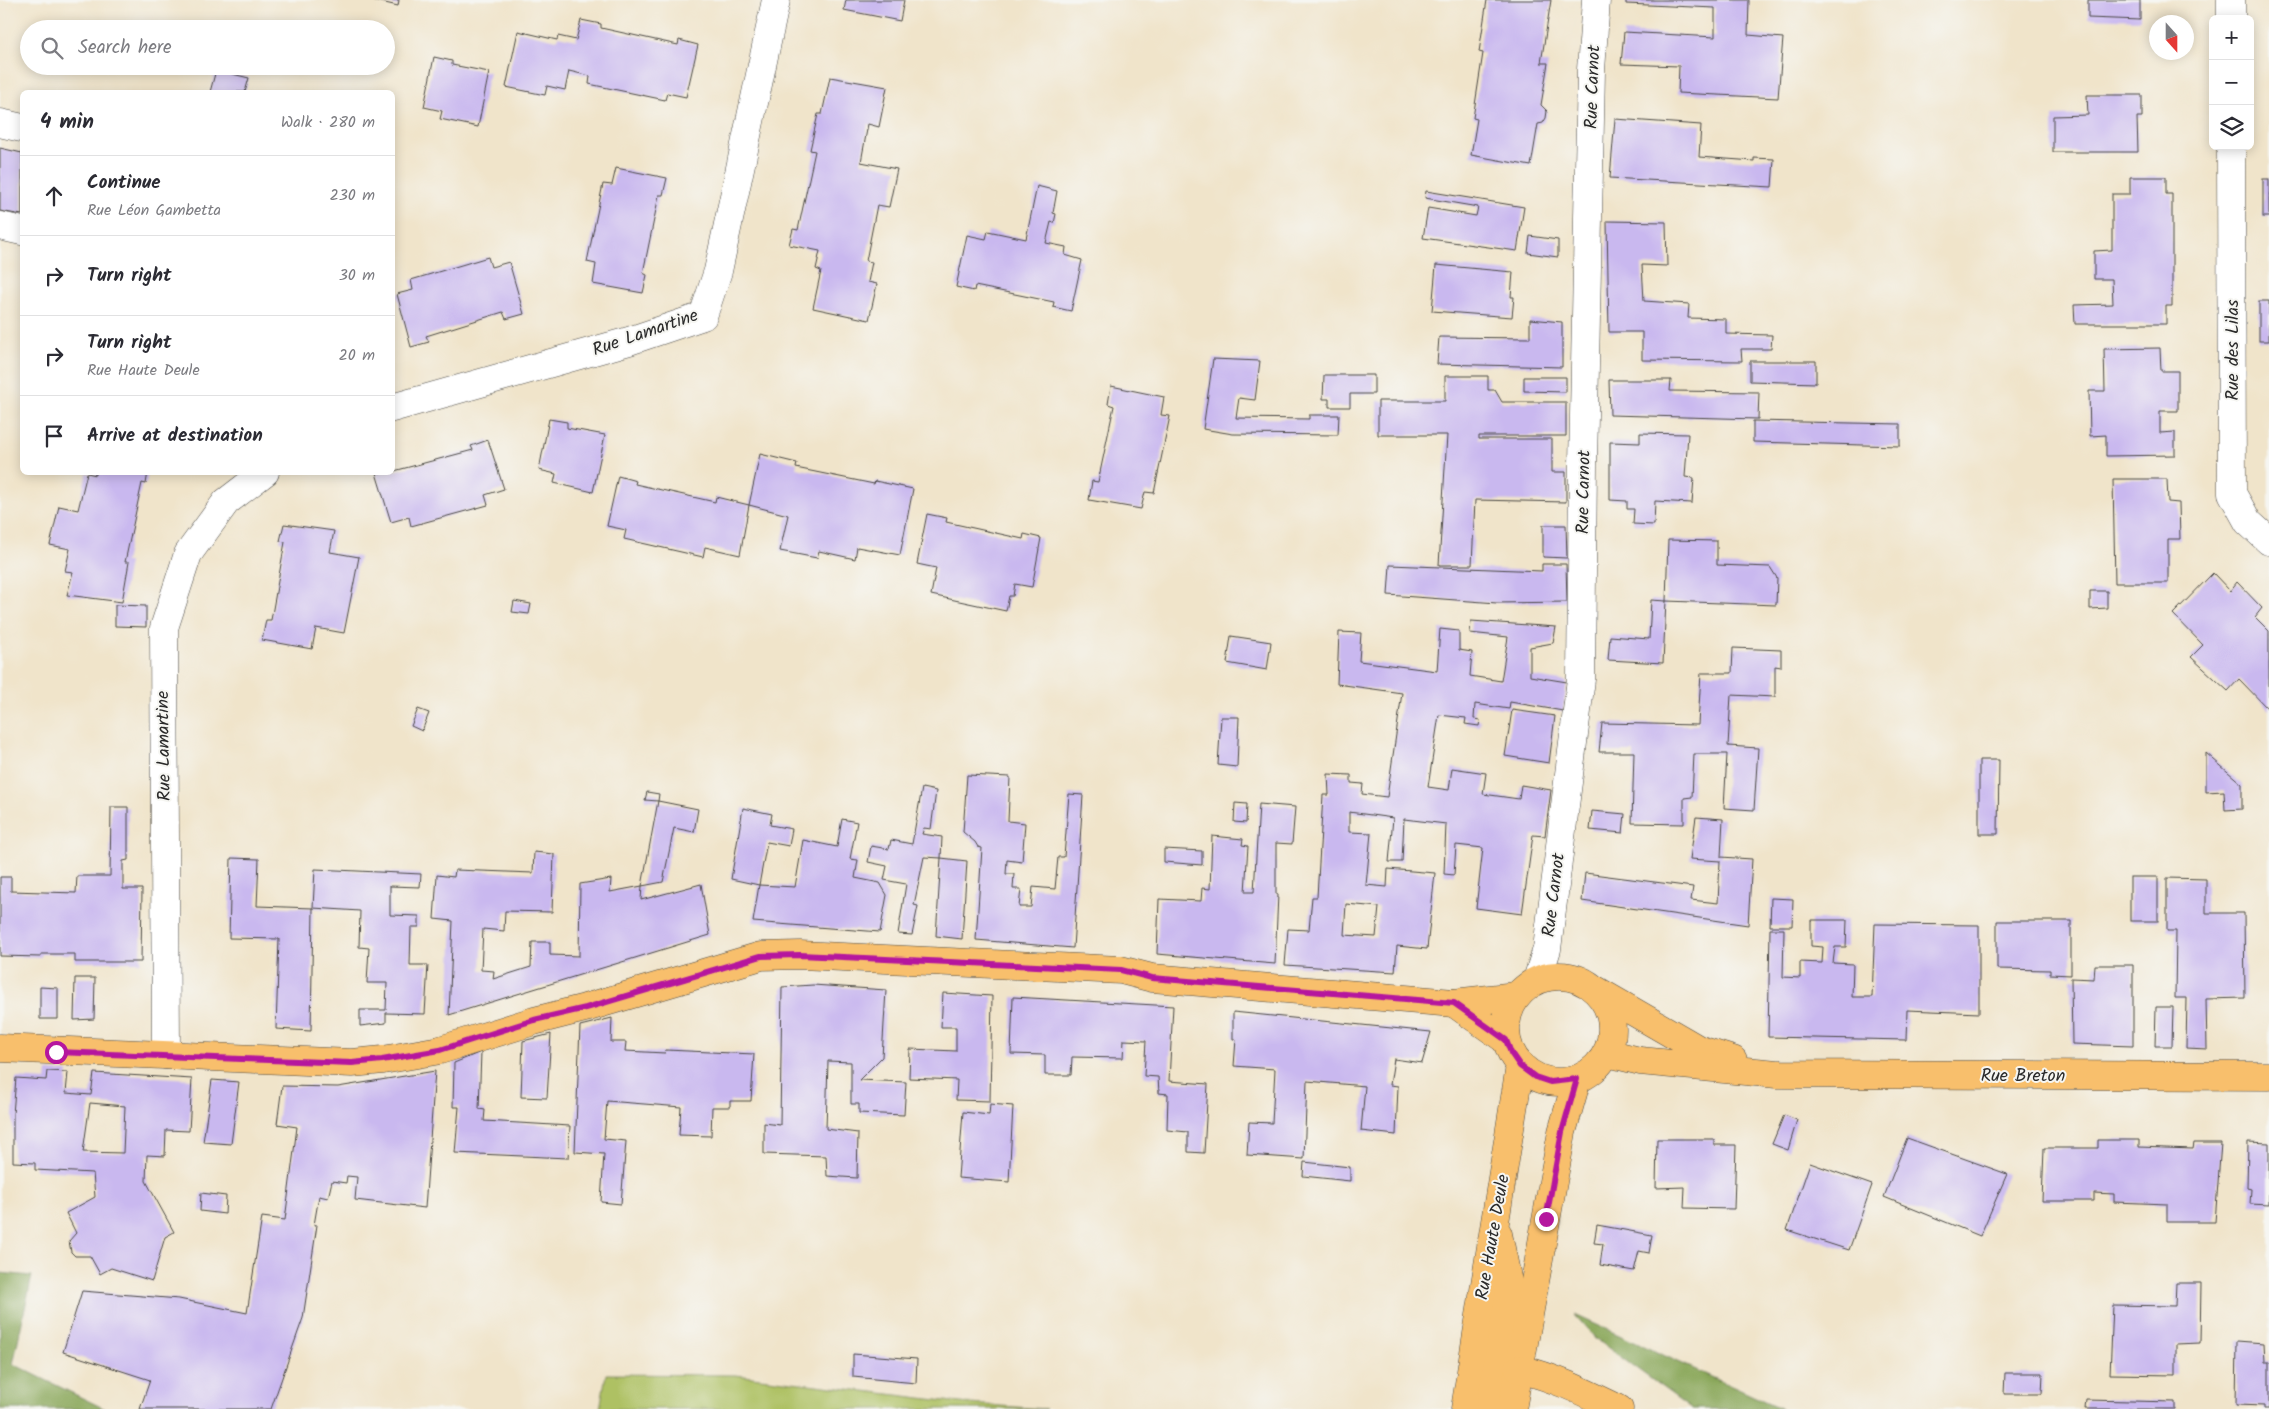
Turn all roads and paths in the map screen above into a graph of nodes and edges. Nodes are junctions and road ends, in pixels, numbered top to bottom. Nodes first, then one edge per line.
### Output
1 (776, 0) edge
2 (1596, 0) edge
3 (2231, 0) edge
4 (2231, 15) edge
5 (0, 123) edge
6 (20, 128) edge
7 (2231, 150) edge
8 (0, 226) edge
9 (20, 231) edge
10 (395, 407) edge
11 (261, 475) edge
12 (2269, 541) edge
13 (1527, 988) junction
14 (1594, 988) junction
15 (1454, 1003) junction
16 (1506, 1040) junction
17 (0, 1048) edge
18 (1607, 1053) junction
19 (166, 1055) junction
20 (1520, 1066) junction
21 (1777, 1074) junction
22 (2269, 1076) edge
23 (1577, 1079) junction
24 (1494, 1215) junction
25 (1472, 1361) junction
26 (1509, 1367) junction
27 (1465, 1409) edge
28 (1490, 1409) edge
29 (1512, 1409) edge
30 (1619, 1409) edge

1 - 10 street, Rue Lamartine
2 - 13 street, Rue Carnot
3 - 4 street
5 - 6 street
7 - 12 street, Rue des Lilas
8 - 9 street
11 - 19 street, Rue Lamartine
13 - 14 main road
13 - 15 main road
13 - 16 main road
14 - 18 main road
14 - 21 main road, Rue Breton
15 - 16 main road
15 - 19 main road
16 - 20 main road
17 - 19 main road
18 - 21 main road, Rue Breton
18 - 23 main road
20 - 23 main road
20 - 24 main road, Rue Haute Deule
21 - 22 main road, Rue Breton
23 - 26 main road
24 - 25 main road, Rue Haute Deule
24 - 26 main road
25 - 26 main road
25 - 27 main road, Rue Haute Deule
26 - 28 main road
26 - 29 main road
26 - 30 main road

